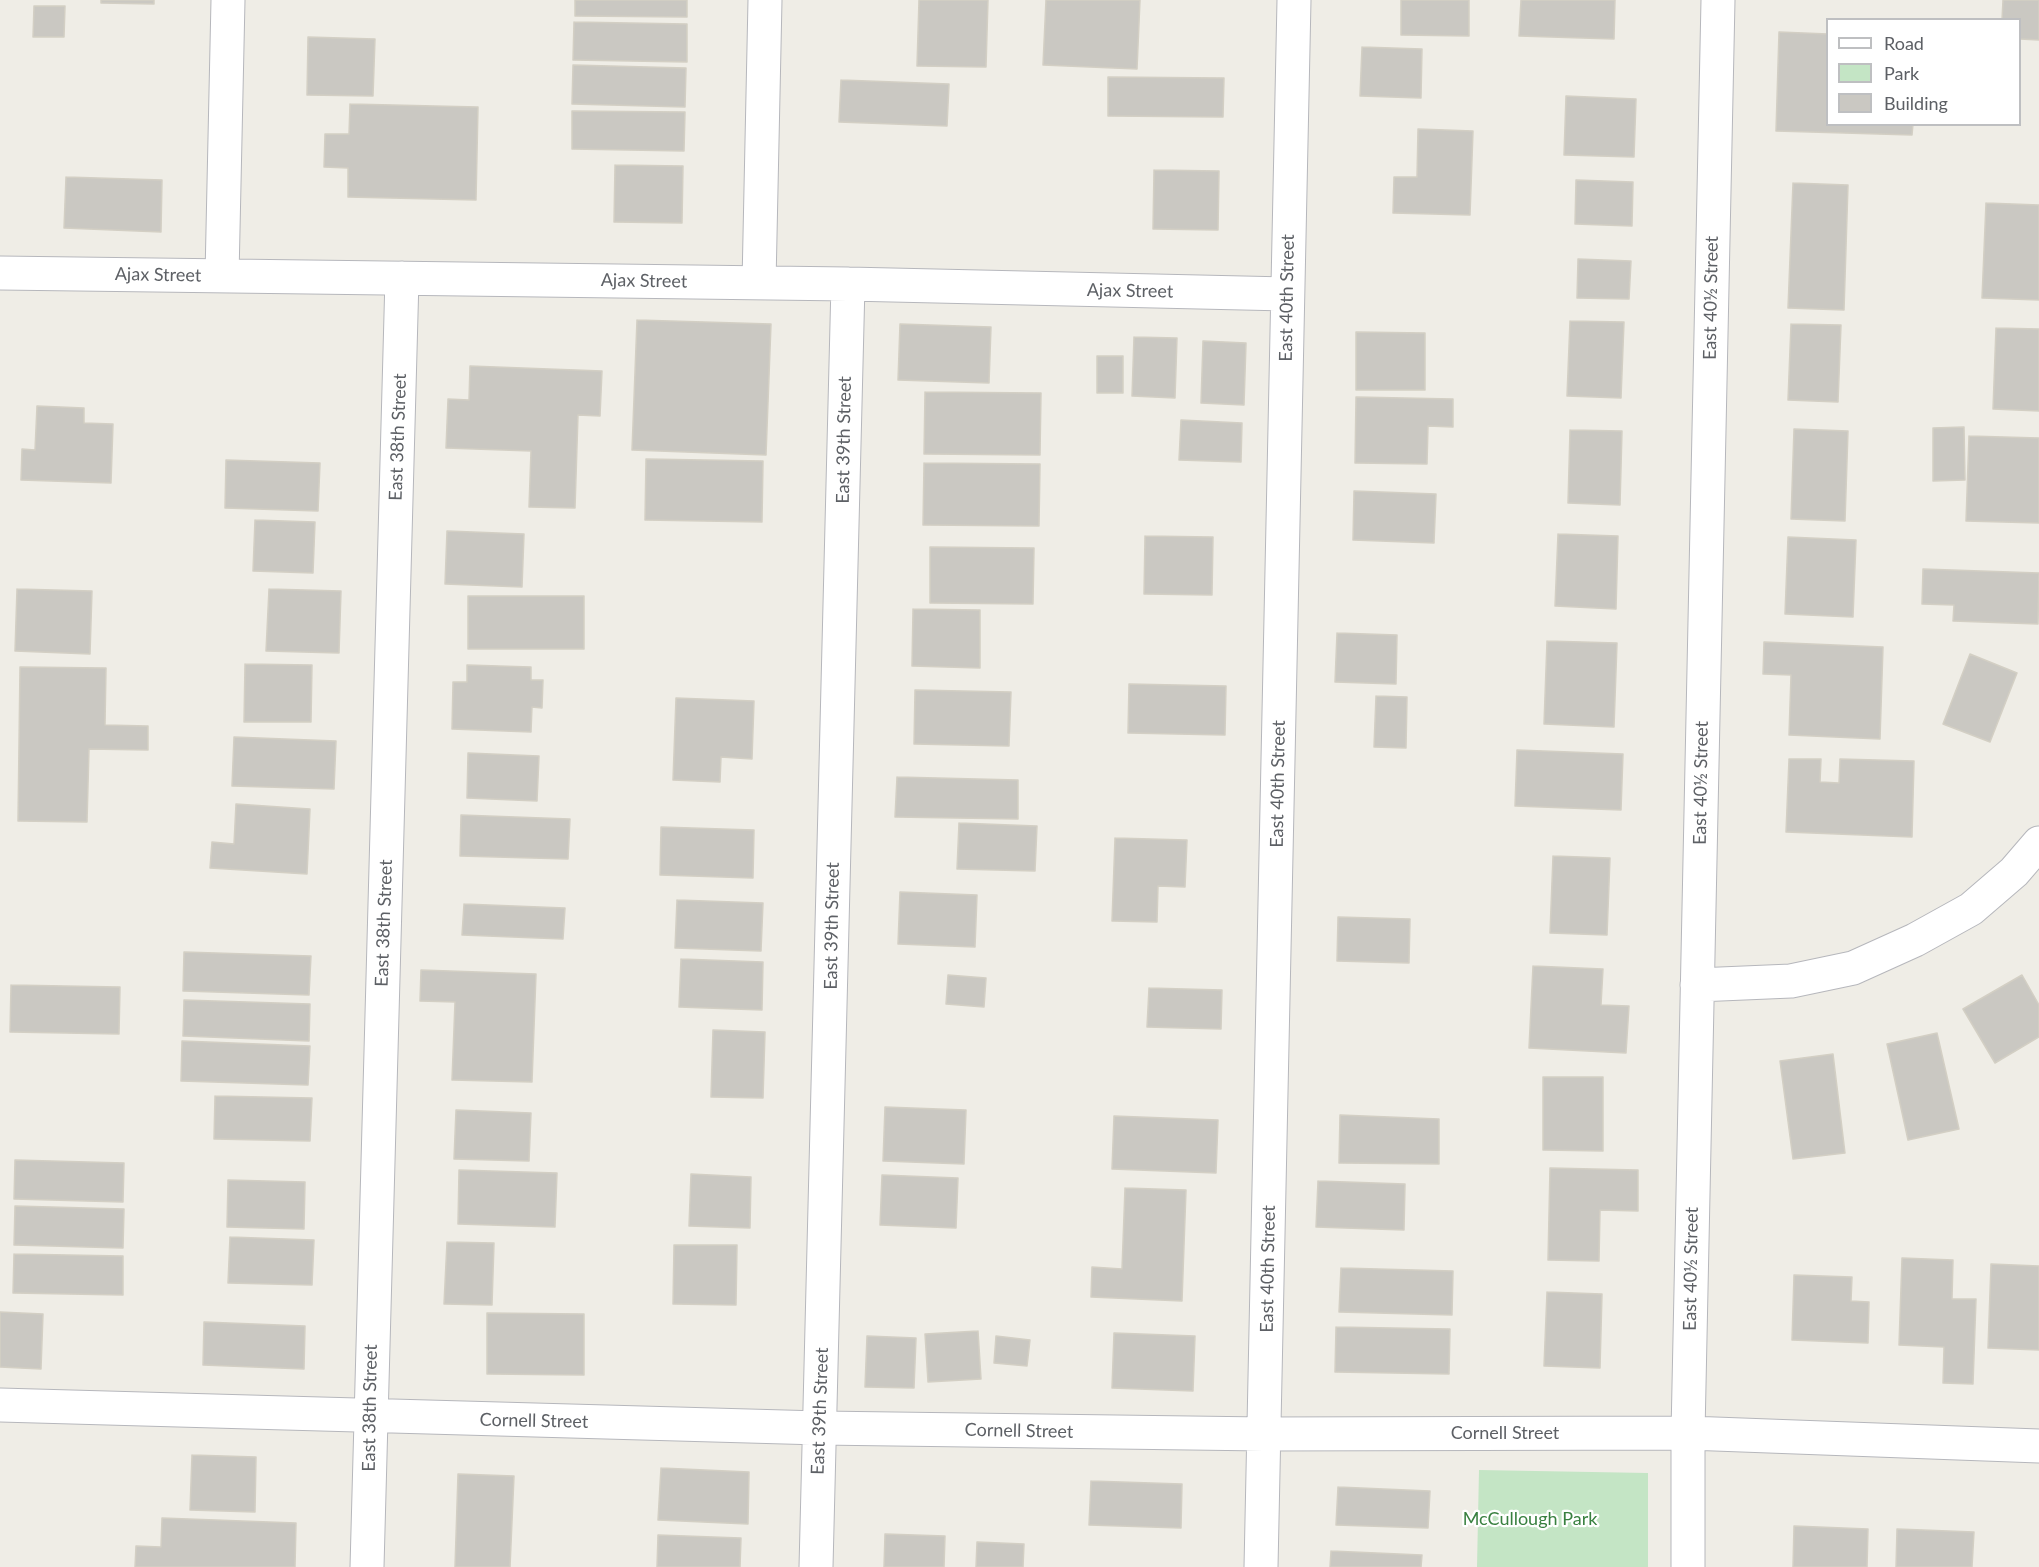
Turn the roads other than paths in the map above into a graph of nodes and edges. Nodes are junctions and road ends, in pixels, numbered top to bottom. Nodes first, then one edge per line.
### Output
1 (228, 0) edge
2 (765, 0) edge
3 (1294, 0) edge
4 (1718, 0) edge
5 (0, 273) edge
6 (222, 276) junction
7 (402, 278) junction
8 (759, 283) junction
9 (848, 284) junction
10 (1287, 294) junction
11 (2039, 843) edge
12 (1697, 985) junction
13 (0, 1405) edge
14 (370, 1417) junction
15 (820, 1428) junction
16 (1688, 1433) junction
17 (1264, 1434) junction
18 (2039, 1446) edge
19 (367, 1567) edge
20 (816, 1567) edge
21 (1261, 1567) edge
22 (1688, 1567) edge

1 - 6 street
2 - 8 street
3 - 10 street, East 40th Street
4 - 12 street, East 40½ Street
5 - 6 street, Ajax Street
6 - 7 street, Ajax Street
7 - 8 street, Ajax Street
7 - 14 street, East 38th Street
8 - 9 street, Ajax Street
9 - 10 street, Ajax Street
9 - 15 street, East 39th Street
10 - 17 street, East 40th Street
11 - 12 street
12 - 16 street, East 40½ Street
13 - 14 street, Cornell Street
14 - 15 street, Cornell Street
14 - 19 street, East 38th Street
15 - 17 street, Cornell Street
15 - 20 street, East 39th Street
16 - 17 street, Cornell Street
16 - 18 street, Cornell Street
16 - 22 street, East 40½ Street
17 - 21 street, East 40th Street

